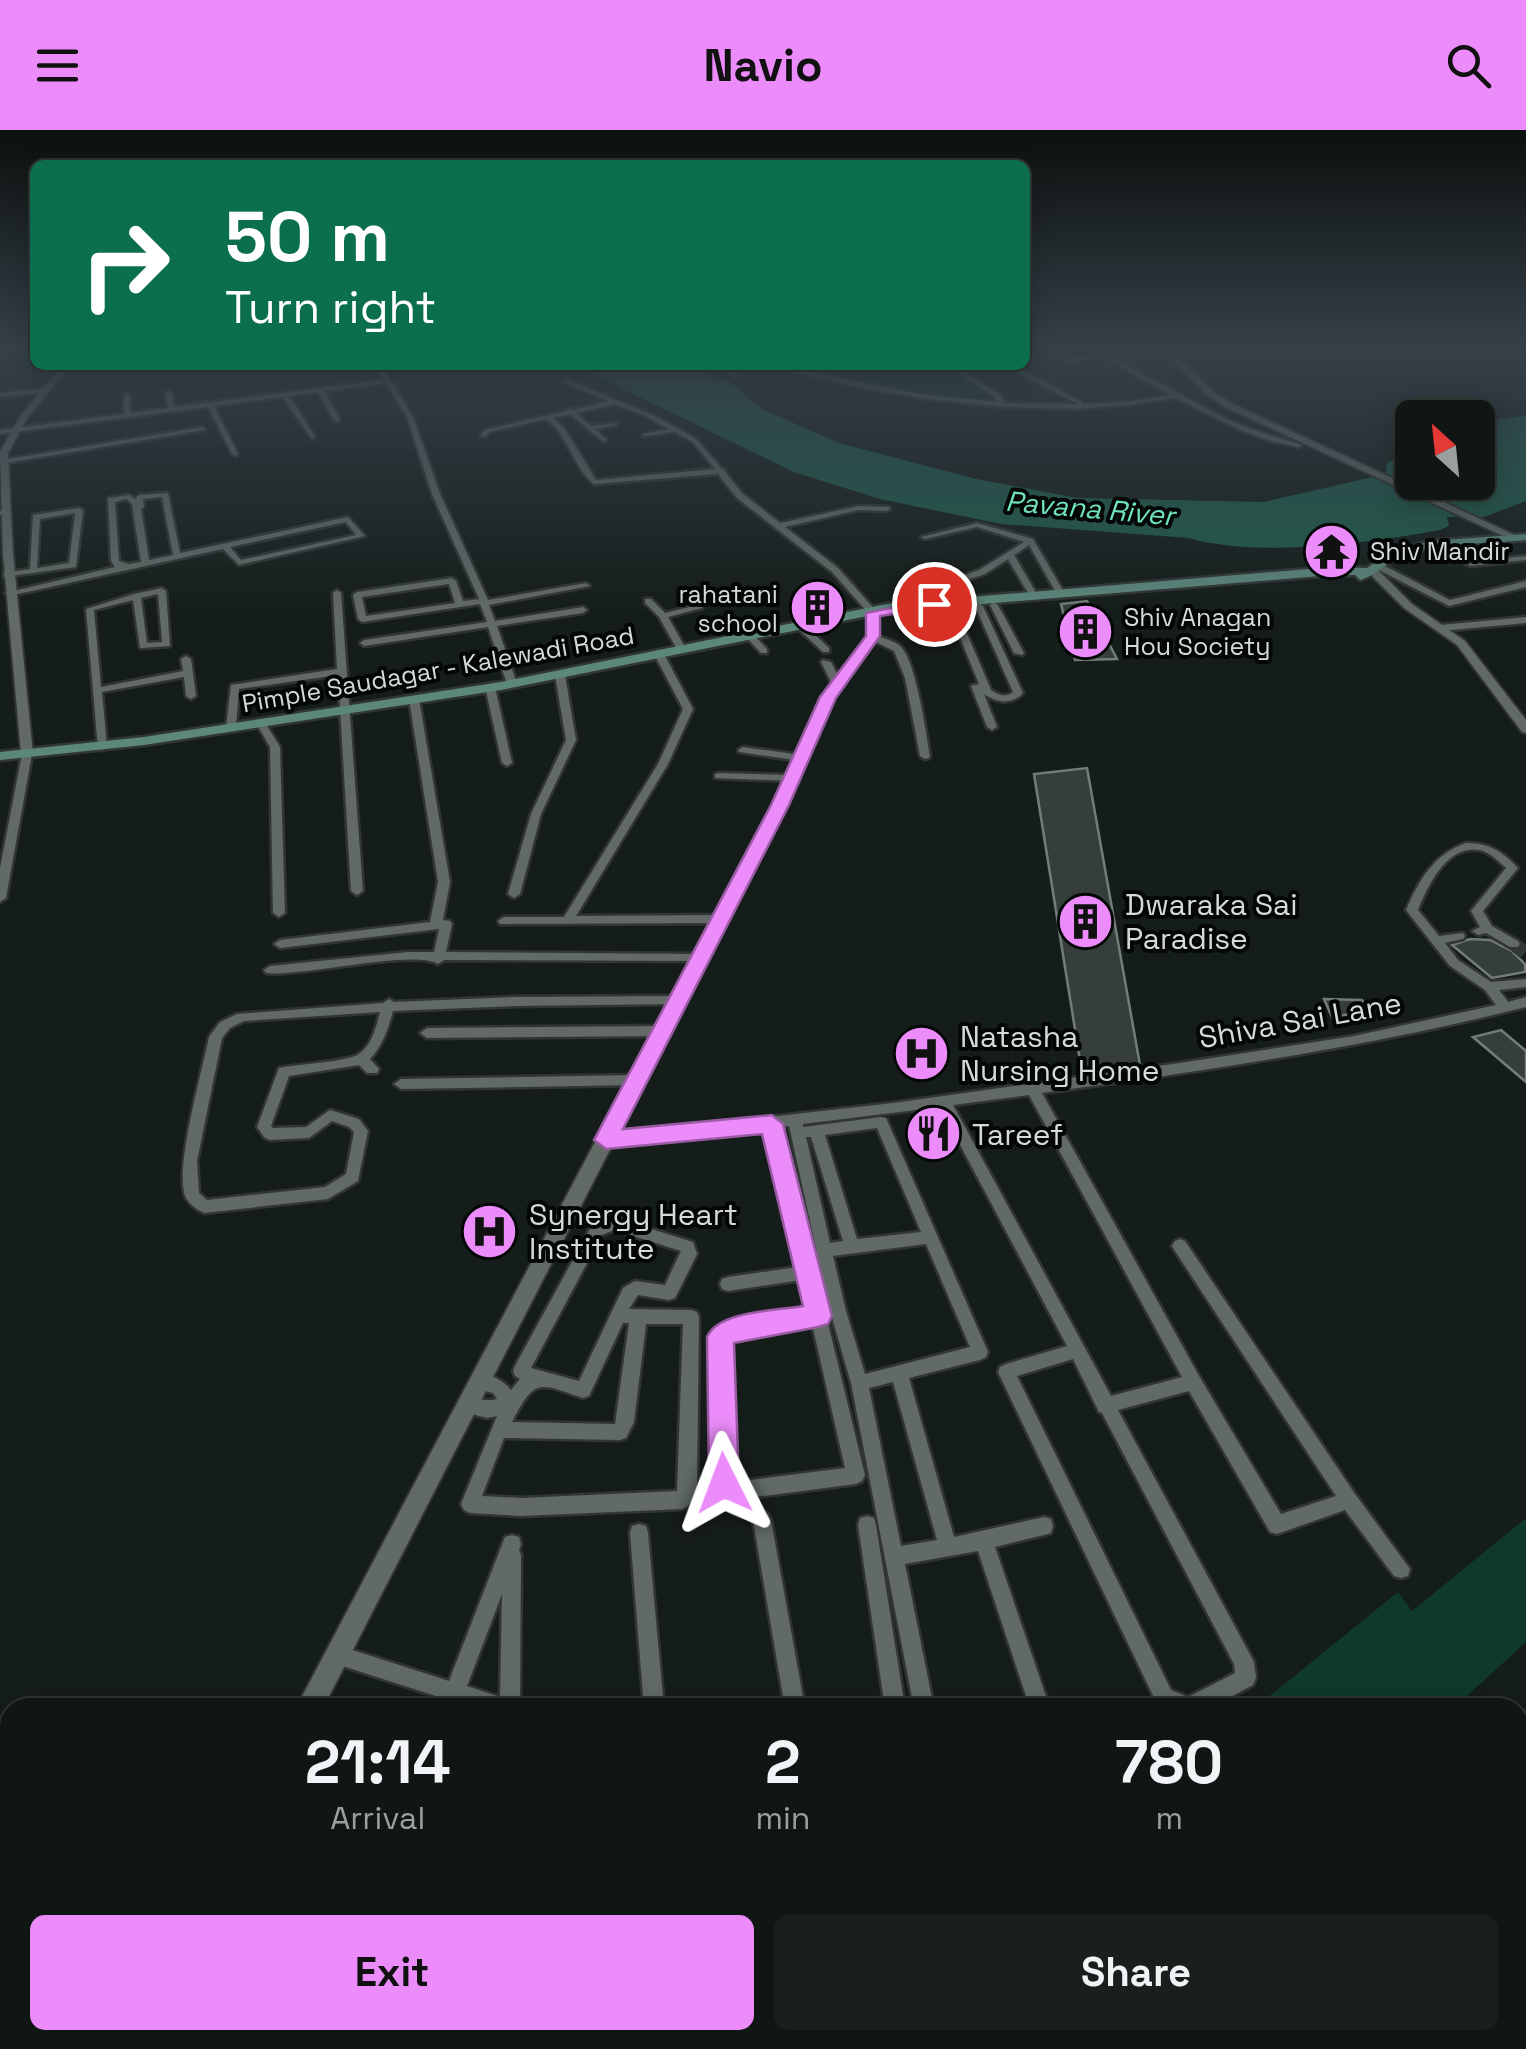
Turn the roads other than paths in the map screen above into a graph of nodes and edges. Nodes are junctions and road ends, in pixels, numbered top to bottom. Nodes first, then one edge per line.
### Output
1 (12, 437) edge
2 (153, 437) edge
3 (227, 437) edge
4 (416, 437) edge
5 (567, 437) edge
6 (600, 437) edge
7 (685, 437) edge
8 (1265, 437) edge
9 (1283, 437) edge
10 (1288, 437) edge
11 (604, 440) dead end
12 (1299, 445) junction
13 (236, 454) dead end
14 (3, 459) junction
15 (1345, 463) junction
16 (722, 470) junction
17 (886, 510) dead end
18 (0, 513) edge
19 (778, 526) junction
20 (1504, 533) edge
21 (925, 536) dead end
22 (1030, 541) junction
23 (224, 546) junction
24 (1433, 546) junction
25 (1009, 554) junction
26 (177, 555) junction
27 (1526, 558) edge
28 (148, 561) junction
29 (1376, 570) junction
30 (19, 571) junction
31 (478, 584) junction
32 (1526, 584) edge
33 (586, 586) dead end
34 (454, 588) junction
35 (1165, 588) junction
36 (9, 593) junction
37 (337, 594) dead end
38 (1061, 594) junction
39 (136, 596) junction
40 (1034, 596) junction
41 (648, 601) dead end
42 (484, 602) junction
43 (460, 605) junction
44 (699, 606) dead end
45 (942, 606) junction
46 (986, 606) junction
47 (583, 610) dead end
48 (876, 612) junction
49 (664, 616) junction
50 (1526, 620) edge
51 (797, 624) junction
52 (6, 625) edge
53 (491, 625) junction
54 (1442, 628) junction
55 (747, 633) junction
56 (873, 636) junction
57 (364, 643) dead end
58 (680, 648) junction
59 (764, 651) dead end
60 (660, 654) junction
61 (1019, 654) dead end
62 (186, 659) dead end
63 (344, 671) junction
64 (189, 673) junction
65 (560, 675) junction
66 (512, 684) junction
67 (836, 684) junction
68 (490, 687) junction
69 (98, 690) junction
70 (191, 696) dead end
71 (414, 699) junction
72 (347, 710) junction
73 (261, 723) junction
74 (992, 727) dead end
75 (231, 728) junction
76 (1526, 729) edge
77 (102, 746) junction
78 (743, 750) dead end
79 (27, 754) junction
80 (0, 756) edge
81 (926, 756) dead end
82 (801, 758) junction
83 (507, 763) dead end
84 (719, 776) dead end
85 (792, 778) junction
86 (357, 892) dead end
87 (514, 894) dead end
88 (0, 898) edge
89 (279, 913) dead end
90 (568, 919) junction
91 (721, 919) junction
92 (504, 921) dead end
93 (436, 924) junction
94 (1459, 936) dead end
95 (1439, 940) junction
96 (280, 944) dead end
97 (1514, 944) tunnel mouth
98 (700, 958) junction
99 (438, 960) junction
100 (270, 970) dead end
101 (1526, 983) edge
102 (1489, 987) junction
103 (679, 1000) junction
104 (1526, 1002) edge
105 (389, 1004) junction
106 (1506, 1008) junction
107 (664, 1031) junction
108 (427, 1033) dead end
109 (636, 1080) junction
110 (401, 1084) dead end
111 (1032, 1090) junction
112 (944, 1101) junction
113 (772, 1124) junction
114 (803, 1128) junction
115 (606, 1140) junction
116 (929, 1237) junction
117 (1180, 1246) dead end
118 (852, 1247) junction
119 (826, 1250) junction
120 (806, 1272) junction
121 (728, 1284) dead end
122 (818, 1316) junction
123 (629, 1317) junction
124 (1076, 1351) junction
125 (900, 1376) junction
126 (534, 1378) junction
127 (479, 1382) junction
128 (1193, 1382) junction
129 (859, 1383) junction
130 (511, 1404) junction
131 (467, 1405) junction
132 (1105, 1406) junction
133 (500, 1430) junction
134 (1348, 1500) junction
135 (762, 1520) dead end
136 (867, 1525) dead end
137 (1044, 1526) dead end
138 (640, 1534) dead end
139 (984, 1542) junction
140 (948, 1547) junction
141 (894, 1557) junction
142 (1400, 1569) dead end
143 (337, 1655) junction
144 (315, 1698) edge
145 (446, 1698) edge
146 (452, 1698) edge
147 (507, 1698) edge
148 (653, 1698) edge
149 (793, 1698) edge
150 (893, 1698) edge
151 (922, 1698) edge
152 (1037, 1698) edge
153 (1166, 1698) edge
154 (1207, 1698) edge

1 - 14 street
2 - 14 street
3 - 13 street
4 - 31 street
5 - 16 street
6 - 11 street
7 - 16 street
8 - 12 street
9 - 12 street
10 - 15 street
12 - 15 street
14 - 18 street
15 - 20 street
16 - 19 street
17 - 19 street
18 - 30 street
19 - 48 street
20 - 24 main road, Pimple Saudagar - Kalewadi Road
21 - 22 street
22 - 25 street
22 - 38 street
23 - 23 street
23 - 26 street
24 - 27 street
24 - 29 main road, Pimple Saudagar - Kalewadi Road
25 - 40 street
25 - 45 street
26 - 28 street
26 - 28 street
28 - 28 street
28 - 36 street
29 - 32 street
29 - 35 main road, Pimple Saudagar - Kalewadi Road
29 - 54 street
30 - 30 street
30 - 36 street
31 - 34 street
31 - 42 street
33 - 42 street
34 - 43 street
34 - 43 street
35 - 38 main road, Pimple Saudagar - Kalewadi Road
35 - 46 main road, Pimple Saudagar - Kalewadi Road
36 - 52 street
37 - 63 street
38 - 40 main road, Pimple Saudagar - Kalewadi Road
39 - 39 street
39 - 69 street
40 - 45 main road, Pimple Saudagar - Kalewadi Road
41 - 49 street
42 - 43 street
42 - 53 street
44 - 49 street
45 - 46 main road, Pimple Saudagar - Kalewadi Road
45 - 46 street
45 - 48 main road, Pimple Saudagar - Kalewadi Road
45 - 74 street
46 - 61 street
47 - 53 street
48 - 51 main road, Pimple Saudagar - Kalewadi Road
48 - 56 street
49 - 58 street
50 - 54 street
51 - 55 main road, Pimple Saudagar - Kalewadi Road
51 - 67 street
52 - 79 street
53 - 57 street
53 - 66 street
54 - 76 street
55 - 58 main road, Pimple Saudagar - Kalewadi Road
55 - 59 street
56 - 67 street
56 - 81 street
58 - 60 main road, Pimple Saudagar - Kalewadi Road
60 - 65 main road, Pimple Saudagar - Kalewadi Road
60 - 90 street
62 - 64 street
63 - 72 street
63 - 75 street
64 - 69 street
64 - 70 street
65 - 66 main road, Pimple Saudagar - Kalewadi Road
65 - 87 street
66 - 68 main road, Pimple Saudagar - Kalewadi Road
67 - 82 street
68 - 71 main road, Pimple Saudagar - Kalewadi Road
68 - 83 street
69 - 77 street
71 - 72 main road, Pimple Saudagar - Kalewadi Road
71 - 93 street
72 - 73 main road, Pimple Saudagar - Kalewadi Road
72 - 86 street
73 - 75 main road, Pimple Saudagar - Kalewadi Road
73 - 89 street
75 - 77 main road, Pimple Saudagar - Kalewadi Road
77 - 79 main road, Pimple Saudagar - Kalewadi Road
78 - 82 street
79 - 80 main road, Pimple Saudagar - Kalewadi Road
79 - 88 street
82 - 85 street
84 - 85 street
85 - 91 street
90 - 91 street
90 - 92 street
91 - 98 street
93 - 96 street
93 - 99 street
94 - 95 street
95 - 97 street
95 - 102 street
98 - 99 street
98 - 103 street
99 - 100 street
101 - 102 street
102 - 106 street
103 - 105 street
103 - 107 street
104 - 106 street, Shiva Sai Lane
105 - 105 street
106 - 111 street, Shiva Sai Lane
107 - 108 street
107 - 109 street
109 - 110 street
109 - 115 street
111 - 112 street, Shiva Sai Lane
111 - 128 street
112 - 114 street, Shiva Sai Lane
112 - 124 street
113 - 114 street, Shiva Sai Lane
113 - 115 street, Shiva Sai Lane
113 - 120 street
114 - 116 street
114 - 118 street
114 - 119 street
115 - 127 street
116 - 118 street
116 - 125 street
117 - 134 street
118 - 119 street
119 - 129 street
120 - 121 street
120 - 122 street
122 - 122 street
123 - 126 street
123 - 126 street
123 - 133 street
123 - 133 street
124 - 132 street
124 - 153 street
125 - 129 street
125 - 140 street
126 - 130 street
127 - 130 street
127 - 131 street
128 - 132 street
128 - 134 street
129 - 141 street
130 - 131 street
130 - 133 street
131 - 143 street
132 - 154 street
134 - 142 street
135 - 149 street
136 - 150 street
137 - 139 street
138 - 148 street
139 - 140 street
139 - 152 street
140 - 141 street
141 - 151 street
143 - 144 street
143 - 145 street
146 - 147 street

